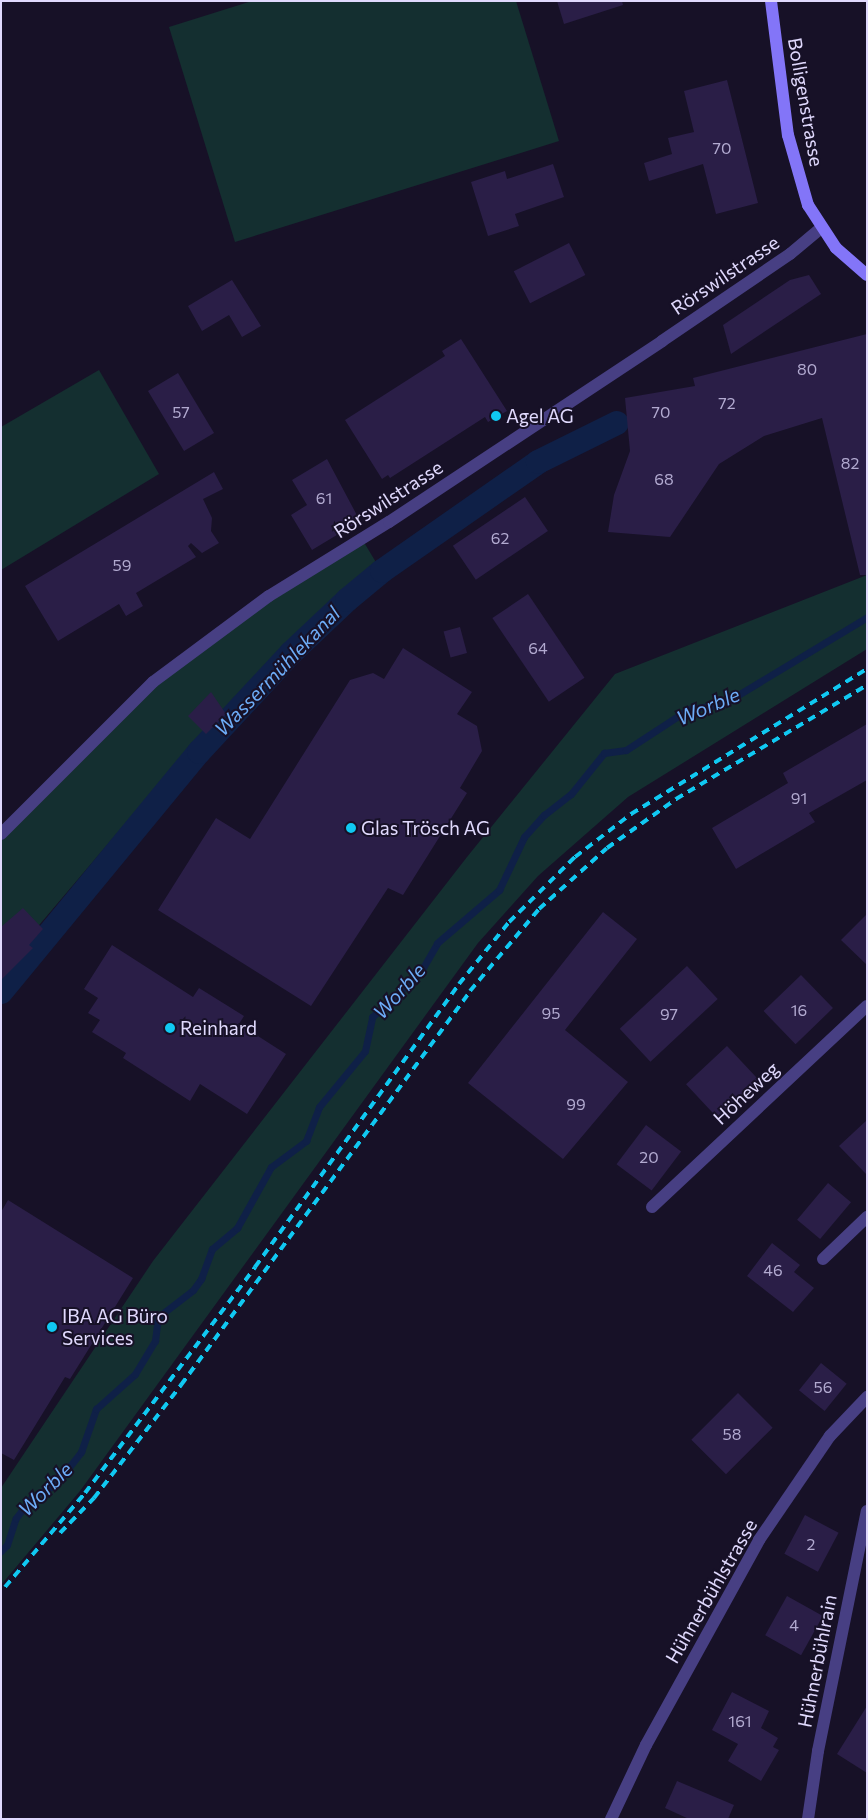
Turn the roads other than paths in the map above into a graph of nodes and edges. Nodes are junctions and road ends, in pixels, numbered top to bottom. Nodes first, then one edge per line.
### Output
1 (771, 1) edge
2 (821, 228) junction
3 (867, 275) edge
4 (1, 834) edge
5 (867, 1006) edge
6 (652, 1207) dead end
7 (867, 1217) edge
8 (823, 1260) dead end
9 (867, 1397) edge
10 (867, 1511) edge
11 (611, 1819) edge
12 (808, 1819) edge

1 - 2 main road, Bolligenstrasse
2 - 3 main road, Bolligenstrasse
2 - 4 street, Rörswilstrasse
5 - 6 street, Höheweg
7 - 8 street
9 - 11 street, Hühnerbühlstrasse
10 - 12 street, Hühnerbühlrain

